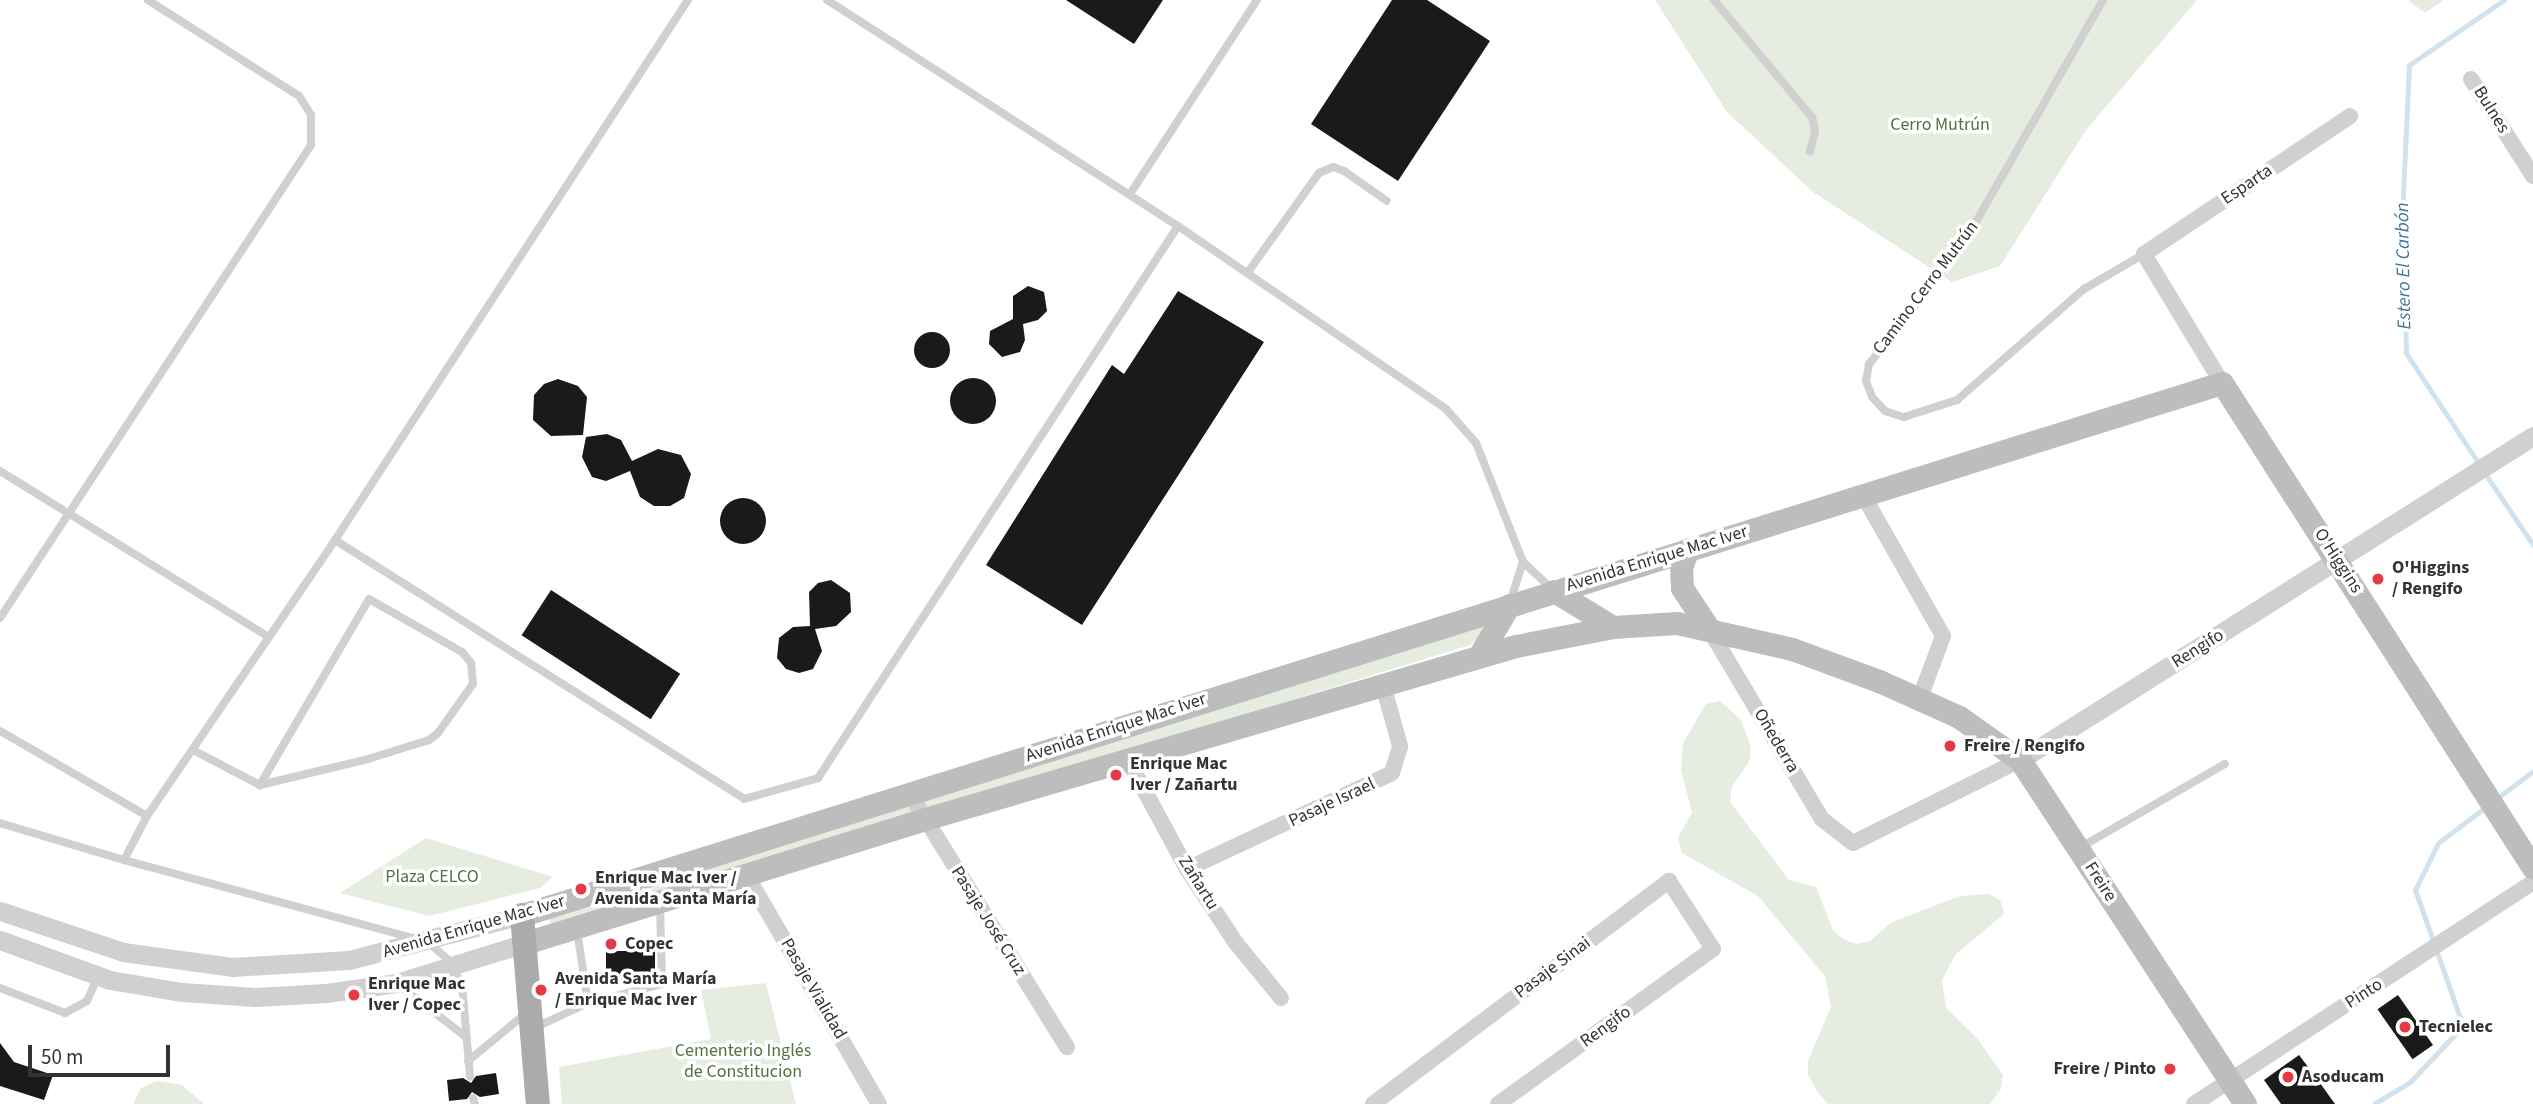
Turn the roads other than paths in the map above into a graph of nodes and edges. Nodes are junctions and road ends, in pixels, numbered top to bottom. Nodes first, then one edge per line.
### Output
1 (148, 0) edge
2 (688, 0) edge
3 (827, 0) edge
4 (1257, 0) edge
5 (1714, 0) edge
6 (2103, 0) edge
7 (2471, 79) dead end
8 (2350, 116) dead end
9 (1810, 151) dead end
10 (2533, 176) edge
11 (1130, 194) junction
12 (1387, 201) dead end
13 (1178, 226) junction
14 (2144, 254) junction
15 (1248, 272) junction
16 (2222, 383) junction
17 (2533, 436) edge
18 (0, 471) edge
19 (1863, 495) junction
20 (68, 515) junction
21 (335, 540) junction
22 (1688, 549) junction
23 (2339, 560) junction
24 (1523, 562) junction
25 (1554, 591) junction
26 (1509, 606) junction
27 (0, 618) edge
28 (1613, 627) junction
29 (1709, 629) junction
30 (269, 637) junction
31 (1479, 656) junction
32 (1383, 685) junction
33 (1920, 698) junction
34 (1174, 710) junction
35 (0, 731) edge
36 (1186, 744) junction
37 (192, 750) junction
38 (1128, 760) junction
39 (2020, 760) junction
40 (2225, 764) dead end
41 (260, 785) junction
42 (910, 794) junction
43 (147, 816) junction
44 (925, 819) junction
45 (0, 822) edge
46 (1853, 843) joint
47 (2078, 849) junction
48 (124, 860) junction
49 (2533, 867) edge
50 (1187, 869) junction
51 (746, 874) junction
52 (2533, 883) edge
53 (660, 901) junction
54 (0, 911) edge
55 (522, 915) junction
56 (576, 927) junction
57 (0, 940) edge
58 (427, 941) junction
59 (525, 943) junction
60 (1713, 949) joint
61 (454, 965) junction
62 (98, 976) junction
63 (396, 983) junction
64 (0, 988) edge
65 (1281, 998) dead end
66 (588, 1003) junction
67 (533, 1018) junction
68 (466, 1037) junction
69 (1067, 1047) dead end
70 (468, 1061) junction
71 (470, 1077) dead end
72 (2230, 1081) junction
73 (538, 1104) edge
74 (880, 1104) edge
75 (1373, 1104) edge
76 (1498, 1104) edge
77 (2194, 1104) edge
78 (2245, 1104) edge

1 - 20 lane
2 - 21 lane
3 - 11 lane
4 - 11 lane
5 - 9 lane
6 - 14 lane, Camino Cerro Mutrún
7 - 10 street, Bulnes
8 - 14 street, Esparta
11 - 13 lane
12 - 15 lane
13 - 15 lane
13 - 21 lane
14 - 16 street, O'Higgins
15 - 24 lane
16 - 19 main road, Avenida Enrique Mac Iver
16 - 23 main road, O'Higgins
17 - 23 street, Rengifo
18 - 20 lane
19 - 22 main road, Avenida Enrique Mac Iver
19 - 33 street
20 - 27 lane
20 - 30 lane
21 - 30 lane
22 - 25 main road, Avenida Enrique Mac Iver
22 - 29 main road
23 - 39 street, Rengifo
23 - 49 main road, O'Higgins
24 - 25 lane
24 - 26 lane
25 - 26 main road, Avenida Enrique Mac Iver
25 - 28 main road
26 - 31 main road
26 - 34 main road, Avenida Enrique Mac Iver
28 - 29 main road, Avenida Enrique Mac Iver
28 - 31 main road, Avenida Enrique Mac Iver
29 - 33 main road, Freire
29 - 46 street, Oñederra
30 - 37 lane
31 - 32 main road, Avenida Enrique Mac Iver
32 - 36 main road, Avenida Enrique Mac Iver
32 - 50 street, Pasaje Israel
33 - 39 main road, Freire
34 - 36 main road
34 - 42 main road, Avenida Enrique Mac Iver
35 - 43 lane
36 - 38 main road, Avenida Enrique Mac Iver
37 - 41 lane
37 - 43 lane
38 - 44 main road, Avenida Enrique Mac Iver
38 - 50 street, Zañartu
39 - 46 street, Rengifo
39 - 47 main road, Freire
40 - 47 lane
41 - 41 lane
42 - 44 street, Pasaje José Cruz
42 - 55 main road, Avenida Enrique Mac Iver
43 - 48 lane
44 - 51 main road, Avenida Enrique Mac Iver
44 - 69 street, Pasaje José Cruz
45 - 48 lane
47 - 72 main road, Freire
48 - 58 lane
50 - 65 street, Zañartu
51 - 53 main road, Avenida Enrique Mac Iver
51 - 74 street, Pasaje Vialidad
52 - 72 street, Pinto
53 - 56 main road, Avenida Enrique Mac Iver
53 - 66 lane
54 - 58 street, Avenida Enrique Mac Iver
55 - 58 street, Avenida Enrique Mac Iver
55 - 59 main road
56 - 59 main road, Avenida Enrique Mac Iver
56 - 66 lane
57 - 62 street, Avenida Enrique Mac Iver
58 - 61 lane
59 - 61 street, Avenida Enrique Mac Iver
59 - 67 main road
60 - 75 street, Pasaje Sinai
60 - 76 street, Rengifo
61 - 63 street, Avenida Enrique Mac Iver
61 - 68 lane
62 - 63 street, Avenida Enrique Mac Iver
62 - 64 lane
63 - 68 lane
66 - 67 lane
67 - 70 lane
67 - 73 main road
68 - 70 lane
70 - 71 lane
72 - 77 street, Pinto
72 - 78 main road, Freire

